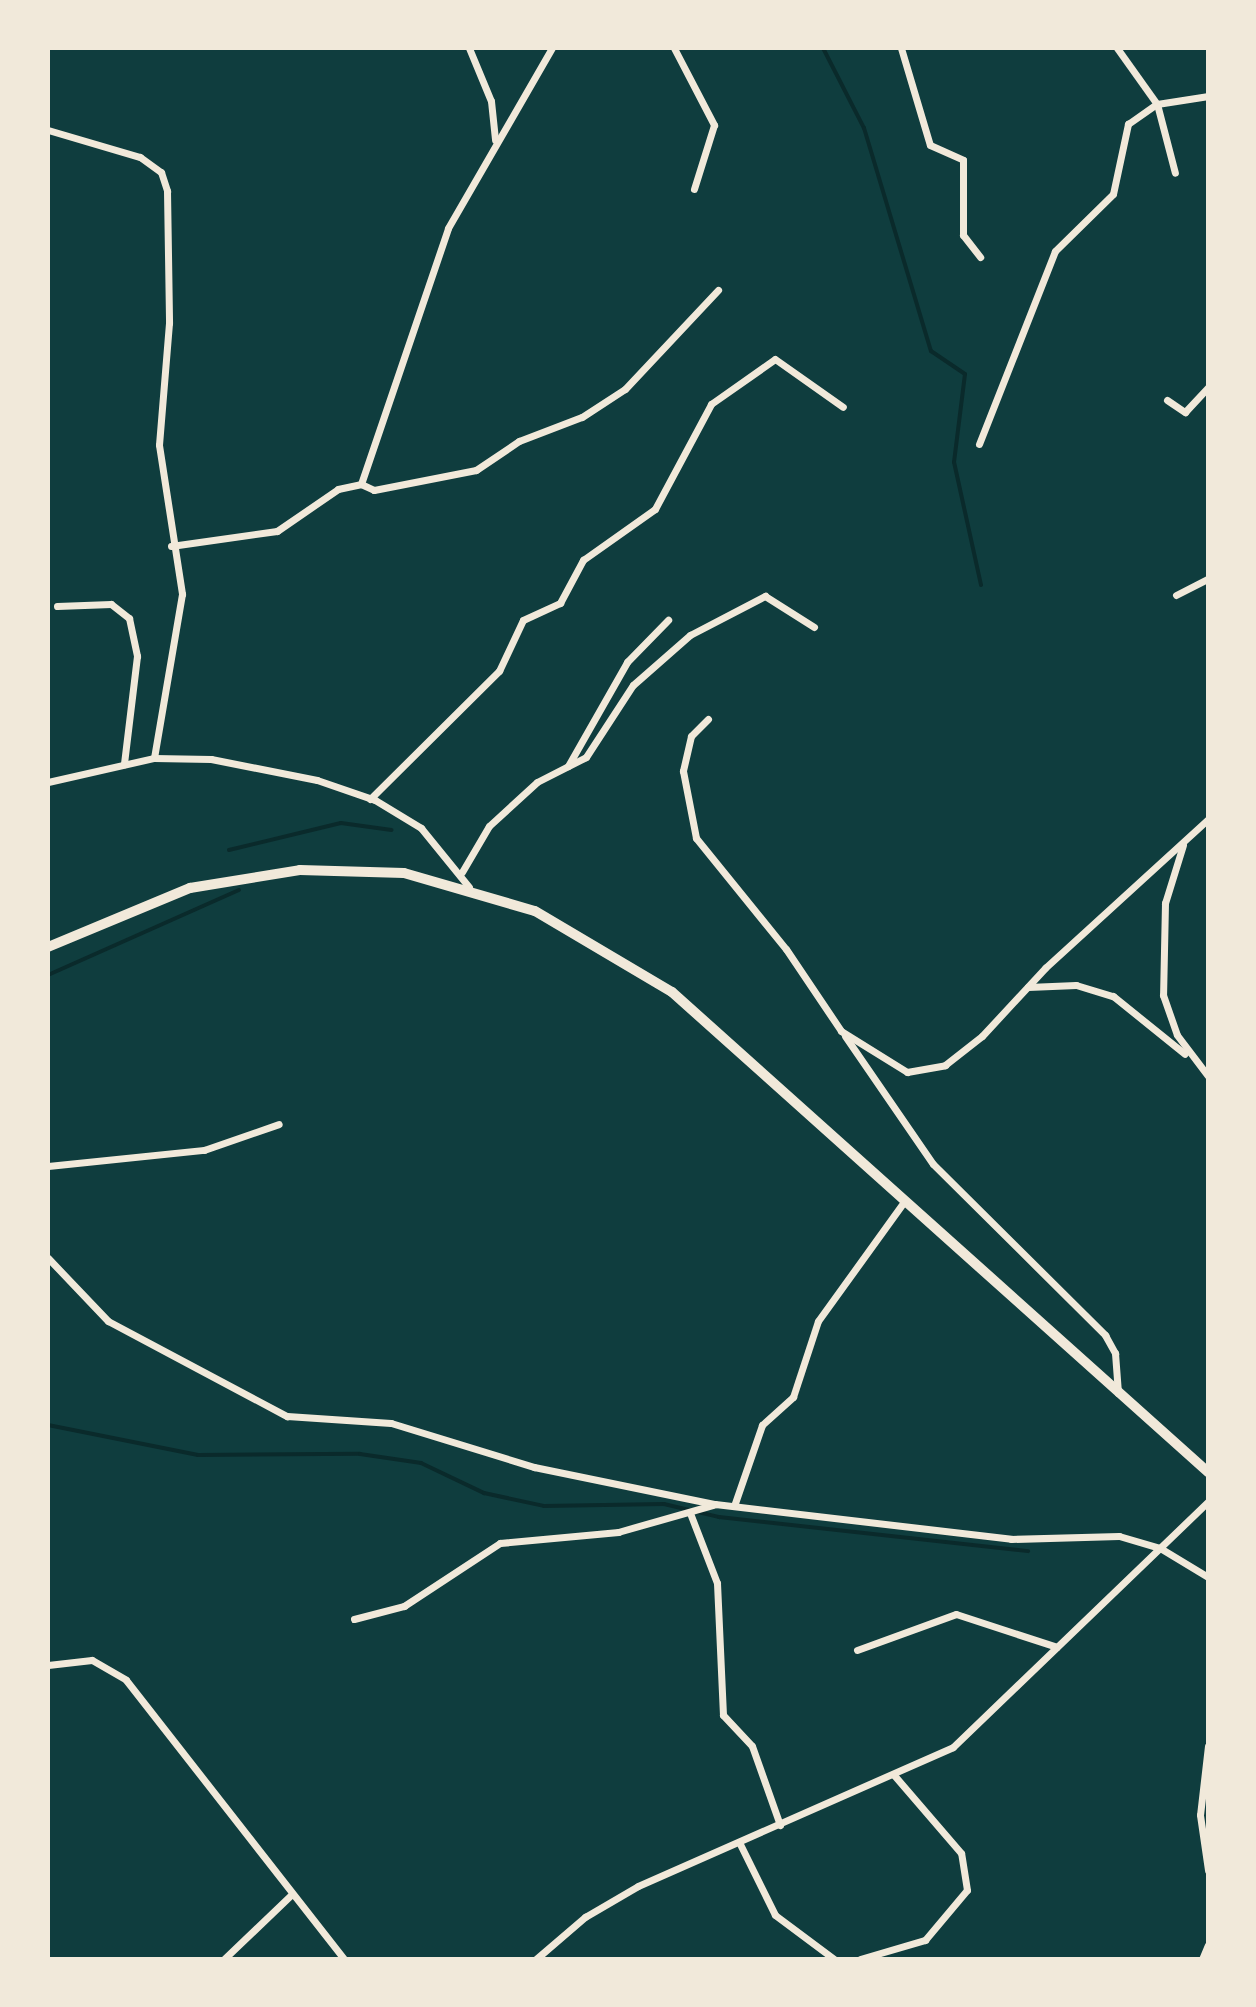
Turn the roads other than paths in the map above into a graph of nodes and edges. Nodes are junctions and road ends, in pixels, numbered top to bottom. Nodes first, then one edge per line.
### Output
1 (469, 48) edge
2 (552, 48) edge
3 (674, 48) edge
4 (901, 48) edge
5 (1117, 48) edge
6 (1208, 96) edge
7 (1157, 104) junction
8 (48, 130) edge
9 (495, 140) junction
10 (1175, 173) dead end
11 (694, 189) dead end
12 (980, 257) dead end
13 (718, 290) dead end
14 (1208, 387) edge
15 (1167, 400) dead end
16 (843, 407) dead end
17 (979, 444) dead end
18 (361, 484) junction
19 (171, 546) junction
20 (1208, 579) edge
21 (1176, 595) dead end
22 (57, 606) dead end
23 (668, 620) dead end
24 (814, 627) dead end
25 (708, 719) dead end
26 (154, 758) junction
27 (124, 764) junction
28 (567, 768) junction
29 (48, 782) edge
30 (370, 799) junction
31 (1208, 819) edge
32 (1183, 843) junction
33 (462, 872) junction
34 (469, 887) junction
35 (48, 947) edge
36 (1027, 987) junction
37 (841, 1031) junction
38 (1190, 1058) junction
39 (1207, 1072) edge
40 (279, 1124) dead end
41 (48, 1166) edge
42 (903, 1203) junction
43 (48, 1258) edge
44 (1118, 1393) junction
45 (1208, 1472) edge
46 (1208, 1502) edge
47 (715, 1504) junction
48 (734, 1506) junction
49 (690, 1513) junction
50 (1160, 1548) junction
51 (1208, 1577) edge
52 (354, 1619) dead end
53 (1057, 1647) junction
54 (857, 1650) dead end
55 (48, 1665) edge
56 (1208, 1746) edge
57 (893, 1774) junction
58 (780, 1825) junction
59 (739, 1842) junction
60 (1208, 1870) edge
61 (292, 1894) junction
62 (1208, 1945) edge
63 (224, 1959) edge
64 (344, 1959) edge
65 (536, 1959) edge
66 (834, 1959) edge
67 (860, 1959) edge
68 (1202, 1959) edge

1 - 9 street
2 - 9 street
3 - 11 street
4 - 12 street
5 - 7 street
6 - 7 street
7 - 10 street
7 - 17 street
8 - 19 street
9 - 18 street
13 - 18 street
14 - 15 street
16 - 30 street
18 - 19 street
19 - 26 street
20 - 21 street
22 - 27 street
23 - 28 street
24 - 28 street
25 - 37 street
26 - 27 street
26 - 30 street
27 - 29 street
28 - 33 street
30 - 33 street
31 - 32 street
32 - 36 street
32 - 38 street
33 - 34 street
34 - 35 main road
34 - 42 main road
36 - 37 street
36 - 38 street
37 - 44 street
38 - 39 street
40 - 41 street
42 - 44 main road
42 - 48 street
43 - 47 street
44 - 45 main road
46 - 50 street
47 - 48 street
47 - 49 street
48 - 50 street
49 - 52 street
49 - 58 street
50 - 51 street
50 - 53 street
53 - 54 street
53 - 57 street
55 - 61 street
56 - 60 street
57 - 58 street
57 - 67 street
58 - 59 street
59 - 65 street
59 - 66 street
61 - 63 street
61 - 64 street
62 - 68 street

